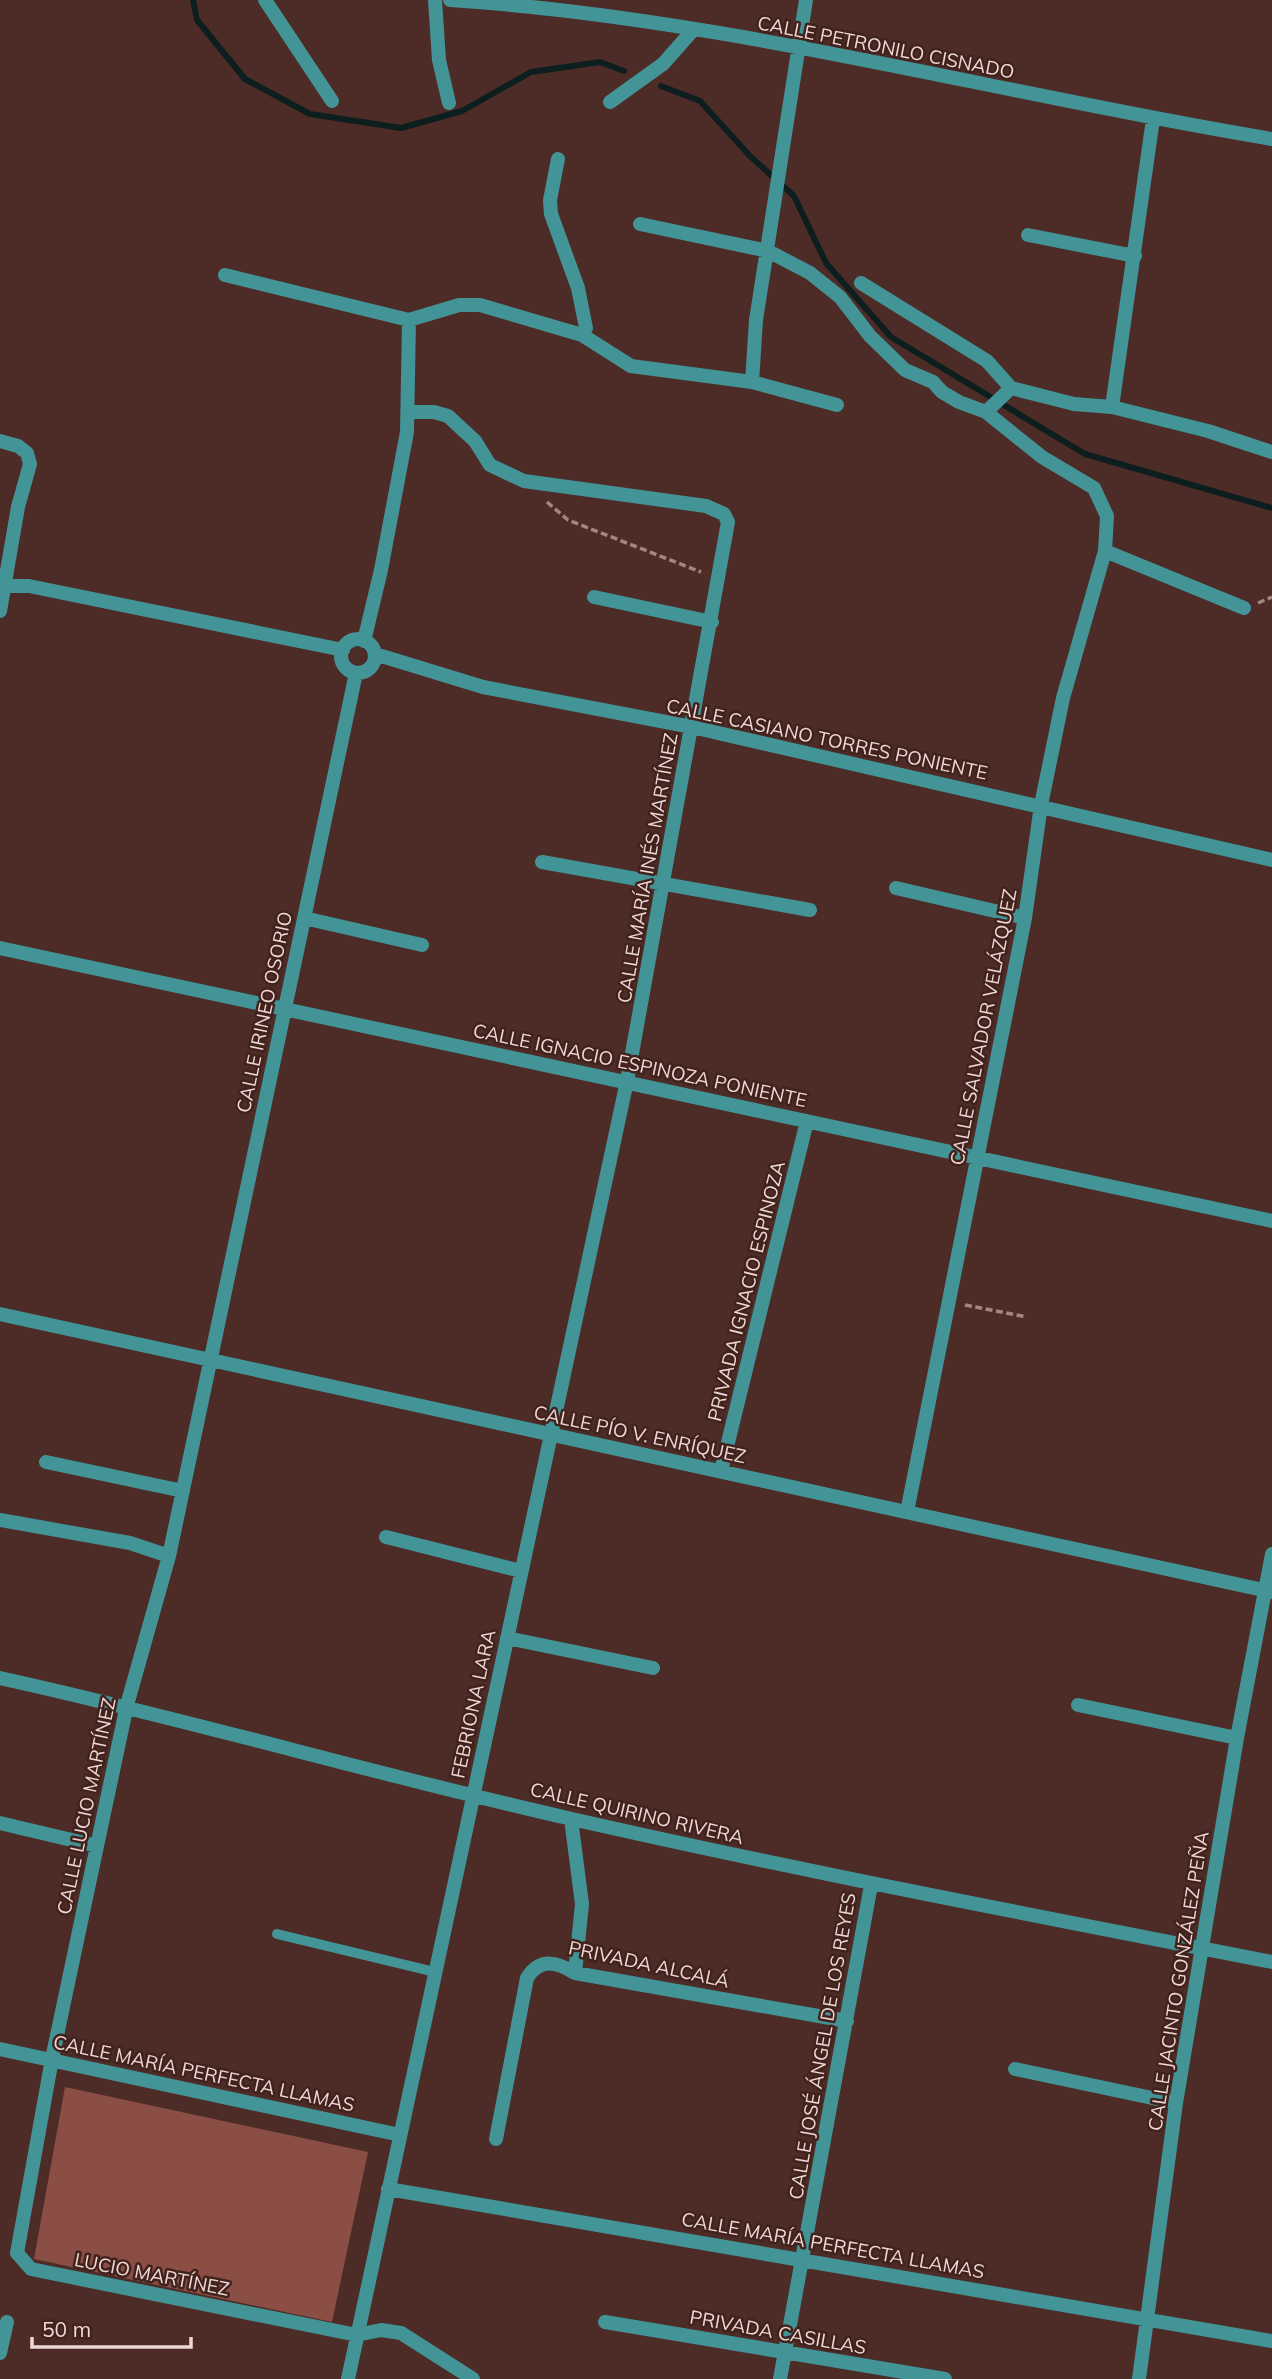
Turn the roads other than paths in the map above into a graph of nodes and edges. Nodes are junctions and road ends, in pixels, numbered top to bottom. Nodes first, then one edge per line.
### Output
1 (265, 0) edge
2 (435, 0) edge
3 (450, 0) edge
4 (806, 0) edge
5 (693, 30) junction
6 (797, 48) junction
7 (332, 102) dead end
8 (610, 102) dead end
9 (449, 103) dead end
10 (1153, 119) junction
11 (1272, 139) edge
12 (558, 159) dead end
13 (640, 224) dead end
14 (1028, 235) dead end
15 (768, 251) junction
16 (1135, 256) junction
17 (225, 275) dead end
18 (861, 283) dead end
19 (409, 320) junction
20 (582, 335) junction
21 (752, 382) junction
22 (1011, 388) junction
23 (837, 405) dead end
24 (1112, 407) junction
25 (408, 412) junction
26 (986, 412) junction
27 (0, 441) edge
28 (1272, 452) edge
29 (1105, 551) junction
30 (2, 587) edge
31 (594, 597) dead end
32 (1244, 608) dead end
33 (0, 611) edge
34 (712, 622) junction
35 (364, 641) junction
36 (343, 650) junction
37 (375, 654) junction
38 (356, 673) junction
39 (692, 727) junction
40 (1041, 805) junction
41 (1272, 860) edge
42 (542, 862) dead end
43 (663, 881) junction
44 (896, 888) dead end
45 (810, 910) dead end
46 (304, 918) junction
47 (1025, 918) junction
48 (422, 946) dead end
49 (0, 948) edge
50 (286, 1008) junction
51 (627, 1081) junction
52 (807, 1121) junction
53 (978, 1158) junction
54 (1272, 1221) edge
55 (0, 1314) edge
56 (211, 1359) junction
57 (551, 1434) junction
58 (46, 1462) dead end
59 (721, 1471) junction
60 (183, 1491) junction
61 (907, 1512) junction
62 (0, 1520) edge
63 (386, 1537) dead end
64 (1272, 1554) edge
65 (169, 1556) junction
66 (521, 1571) junction
67 (1269, 1591) edge
68 (507, 1638) junction
69 (653, 1668) dead end
70 (0, 1678) edge
71 (127, 1705) junction
72 (1078, 1705) dead end
73 (1237, 1738) junction
74 (473, 1796) junction
75 (571, 1819) junction
76 (0, 1823) edge
77 (97, 1846) junction
78 (871, 1885) junction
79 (277, 1934) dead end
80 (1203, 1948) junction
81 (1272, 1962) edge
82 (435, 1972) junction
83 (575, 1972) junction
84 (846, 2021) junction
85 (0, 2049) edge
86 (52, 2059) junction
87 (1015, 2069) dead end
88 (1176, 2104) junction
89 (400, 2136) junction
90 (496, 2139) dead end
91 (388, 2189) junction
92 (803, 2258) junction
93 (23, 2263) joint
94 (1149, 2320) junction
95 (7, 2322) dead end
96 (605, 2322) dead end
97 (357, 2335) junction
98 (1272, 2341) edge
99 (0, 2353) edge
100 (783, 2354) junction
101 (348, 2379) edge
102 (473, 2379) edge
103 (780, 2379) edge
104 (944, 2379) edge
105 (1139, 2379) edge

1 - 7 street
2 - 9 street
3 - 5 street, CALLE PETRONILO CISNADO
4 - 6 street
5 - 6 street, CALLE PETRONILO CISNADO
5 - 8 street
6 - 10 street, CALLE PETRONILO CISNADO
6 - 15 street
10 - 11 street, CALLE PETRONILO CISNADO
10 - 16 street
12 - 20 street
13 - 15 street, CALLE SALVADOR VELÁZQUEZ
14 - 16 street
15 - 21 street
15 - 26 street, CALLE SALVADOR VELÁZQUEZ
16 - 24 street
17 - 19 street
18 - 22 street
19 - 20 street
19 - 25 street
20 - 21 street
21 - 23 street
22 - 24 street
22 - 26 street
24 - 28 street
25 - 34 street, CALLE MARÍA INÉS MARTÍNEZ
25 - 35 street
26 - 29 street, CALLE SALVADOR VELÁZQUEZ
27 - 30 street
29 - 32 street
29 - 40 street, CALLE SALVADOR VELÁZQUEZ
30 - 33 street
30 - 36 street
31 - 34 street
34 - 39 street, CALLE MARÍA INÉS MARTÍNEZ
35 - 36 street
35 - 37 street
36 - 38 street
37 - 38 street
37 - 39 street, CALLE CASIANO TORRES PONIENTE
38 - 46 street, CALLE IRINEO OSORIO
39 - 40 street, CALLE CASIANO TORRES PONIENTE
39 - 43 street, CALLE MARÍA INÉS MARTÍNEZ
40 - 41 street, CALLE CASIANO TORRES PONIENTE
40 - 47 street, CALLE SALVADOR VELÁZQUEZ
42 - 43 street
43 - 45 street
43 - 51 street, CALLE MARÍA INÉS MARTÍNEZ
44 - 47 street
46 - 48 street
46 - 50 street, CALLE IRINEO OSORIO
47 - 53 street, CALLE SALVADOR VELÁZQUEZ
49 - 50 street, CALLE IGNACIO ESPINOZA PONIENTE
50 - 51 street, CALLE IGNACIO ESPINOZA PONIENTE
50 - 56 street, CALLE IRINEO OSORIO
51 - 52 street, CALLE IGNACIO ESPINOZA PONIENTE
51 - 57 street, FEBRIONA LARA
52 - 53 street, CALLE IGNACIO ESPINOZA PONIENTE
52 - 59 street, PRIVADA IGNACIO ESPINOZA
53 - 54 street, CALLE IGNACIO ESPINOZA PONIENTE
53 - 61 street, CALLE SALVADOR VELÁZQUEZ
55 - 56 street, CALLE PÍO V. ENRÍQUEZ
56 - 57 street, CALLE PÍO V. ENRÍQUEZ
56 - 60 street, CALLE LUCIO MARTÍNEZ
57 - 59 street, CALLE PÍO V. ENRÍQUEZ
57 - 66 street, FEBRIONA LARA
58 - 60 street
59 - 61 street, CALLE PÍO V. ENRÍQUEZ
60 - 65 street, CALLE LUCIO MARTÍNEZ
61 - 67 street, CALLE PÍO V. ENRÍQUEZ
62 - 65 street
63 - 66 street
64 - 67 street, CALLE JACINTO GONZÁLEZ PEÑA
65 - 71 street, CALLE LUCIO MARTÍNEZ
66 - 68 street, FEBRIONA LARA
67 - 73 street, CALLE JACINTO GONZÁLEZ PEÑA
68 - 69 street
68 - 74 street, FEBRIONA LARA
70 - 71 street, CALLE QUIRINO RIVERA
71 - 74 street, CALLE QUIRINO RIVERA
71 - 77 street, CALLE LUCIO MARTÍNEZ
72 - 73 street
73 - 80 street, CALLE JACINTO GONZÁLEZ PEÑA
74 - 75 street, CALLE QUIRINO RIVERA
74 - 82 street, FEBRIONA LARA
75 - 78 street, CALLE QUIRINO RIVERA
75 - 83 street
76 - 77 street
77 - 86 street, CALLE LUCIO MARTÍNEZ
78 - 80 street, CALLE QUIRINO RIVERA
78 - 84 street, CALLE JOSÉ ÁNGEL DE LOS REYES
79 - 82 lane
80 - 81 street, CALLE QUIRINO RIVERA
80 - 88 street, CALLE JACINTO GONZÁLEZ PEÑA
82 - 89 street, FEBRIONA LARA
83 - 84 street, PRIVADA ALCALÁ
83 - 90 street, PRIVADA ALCALÁ
84 - 92 street, CALLE JOSÉ ÁNGEL DE LOS REYES
85 - 86 street, CALLE MARÍA PERFECTA LLAMAS
86 - 89 street, CALLE MARÍA PERFECTA LLAMAS
86 - 93 street, CALLE LUCIO MARTÍNEZ
87 - 88 street
88 - 94 street, CALLE JACINTO GONZÁLEZ PEÑA
89 - 91 street, FEBRIONA LARA
91 - 92 street, CALLE MARÍA PERFECTA LLAMAS
91 - 97 street, FEBRIONA LARA
92 - 94 street, CALLE MARÍA PERFECTA LLAMAS
92 - 100 street, CALLE JOSÉ ÁNGEL DE LOS REYES
93 - 97 street, LUCIO MARTÍNEZ
94 - 98 street, CALLE MARÍA PERFECTA LLAMAS
94 - 105 street, CALLE JACINTO GONZÁLEZ PEÑA
95 - 99 street
96 - 100 street, PRIVADA CASILLAS
97 - 101 street, FEBRIONA LARA
97 - 102 street, LUCIO MARTÍNEZ
100 - 103 street, CALLE JOSÉ ÁNGEL DE LOS REYES
100 - 104 street, PRIVADA CASILLAS

